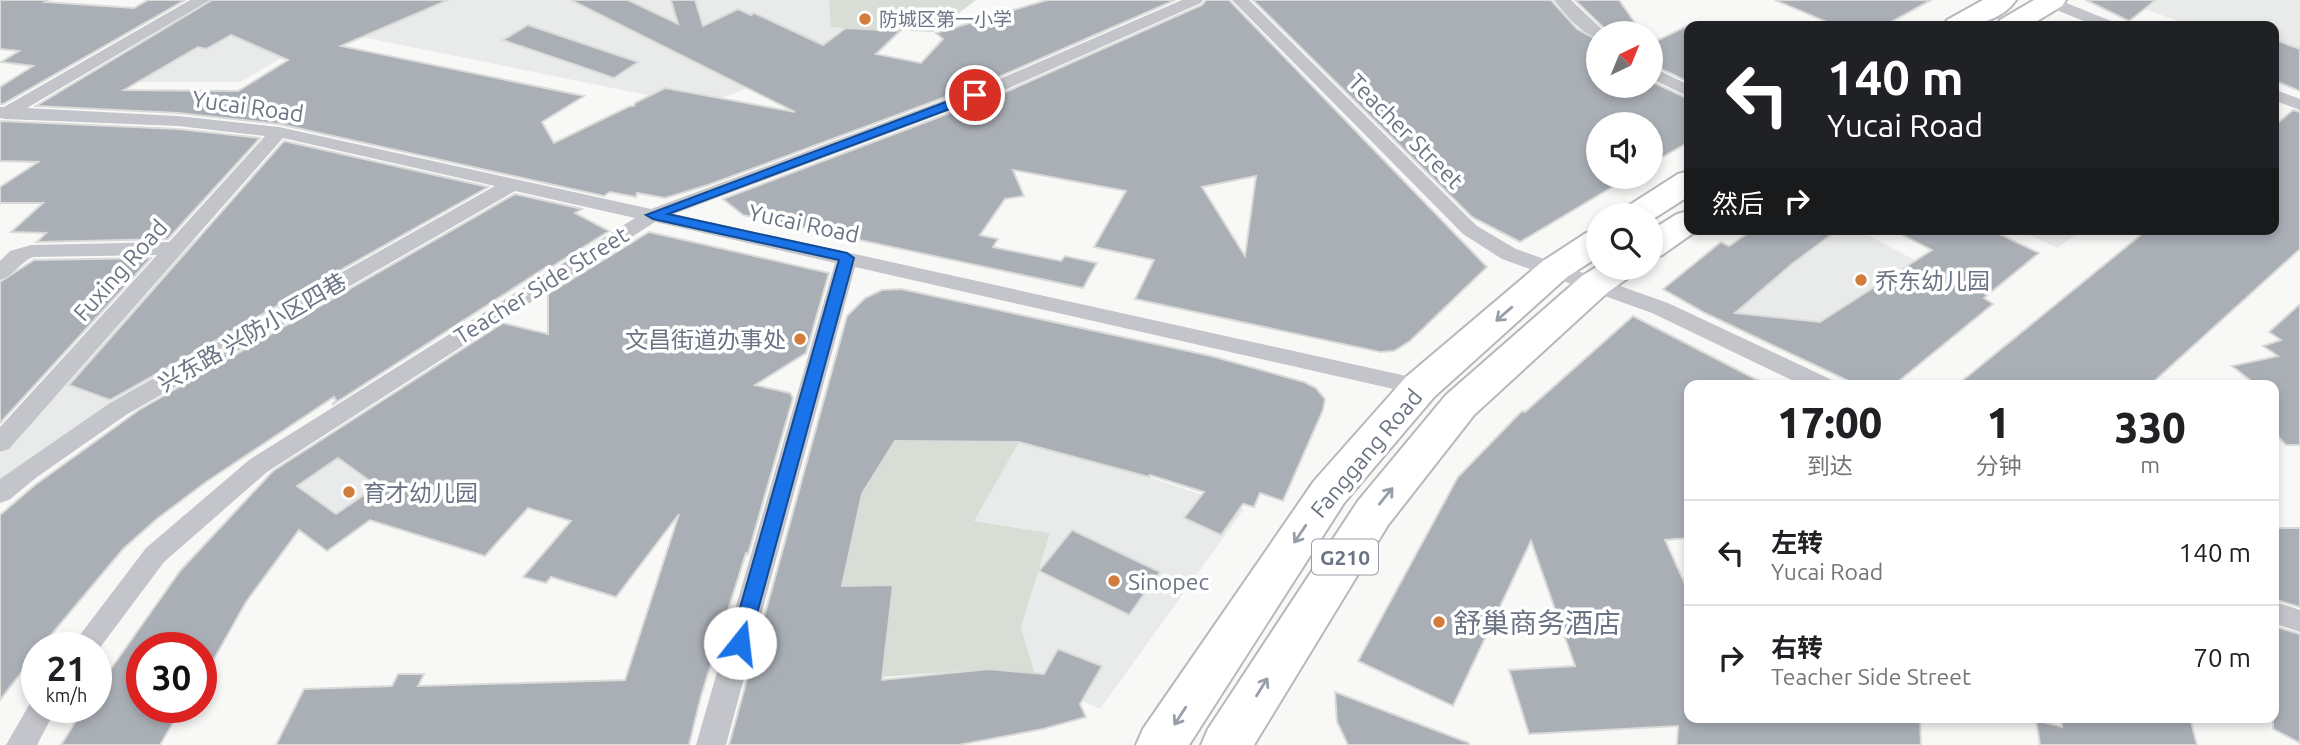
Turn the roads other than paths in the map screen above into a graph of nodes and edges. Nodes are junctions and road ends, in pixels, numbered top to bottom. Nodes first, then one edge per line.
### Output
1 (202, 0) edge
2 (1195, 0) edge
3 (1240, 0) edge
4 (1562, 0) edge
5 (2003, 0) edge
6 (2052, 1) edge
7 (1966, 21) edge
8 (2018, 21) edge
9 (2098, 21) edge
10 (1586, 24) edge
11 (1663, 78) edge
12 (1684, 89) edge
13 (2279, 96) edge
14 (2300, 105) edge
15 (3, 114) edge
16 (279, 132) junction
17 (513, 184) junction
18 (1684, 184) edge
19 (1655, 203) edge
20 (653, 215) junction
21 (1684, 224) edge
22 (1663, 238) edge
23 (175, 248) junction
24 (1586, 249) edge
25 (847, 258) junction
26 (1555, 269) junction
27 (3, 270) edge
28 (1586, 273) edge
29 (1602, 280) edge
30 (1614, 280) edge
31 (1811, 380) edge
32 (1420, 387) junction
33 (0, 443) edge
34 (0, 493) edge
35 (2279, 613) edge
36 (2300, 621) edge
37 (96, 632) edge
38 (34, 723) edge
39 (21, 745) edge
40 (711, 745) edge
41 (1161, 745) edge
42 (1226, 745) edge

1 - 15 street
2 - 20 street, Teacher Side Street
3 - 26 street, Teacher Street
4 - 10 street
5 - 7 highway
6 - 8 highway
6 - 9 street
11 - 12 street
13 - 14 street
15 - 16 street, Yucai Road
16 - 17 street, Yucai Road
16 - 23 street, Fuxing Road
17 - 20 street, Yucai Road
17 - 34 street, 兴东路 兴防小区四巷
18 - 19 highway
20 - 25 street, Yucai Road
20 - 37 street, Teacher Side Street
21 - 22 highway
23 - 27 street
23 - 33 street, Fuxing Road
24 - 26 highway, Fanggang Road / G210
25 - 32 street, Yucai Road
25 - 40 street
26 - 28 street, Teacher Street
26 -> 32 highway, Fanggang Road / G210
42 -> 29 highway, Fanggang Road / G210
30 - 31 street, Teacher Street
32 -> 41 highway, Fanggang Road / G210
35 - 36 street
38 - 39 street

